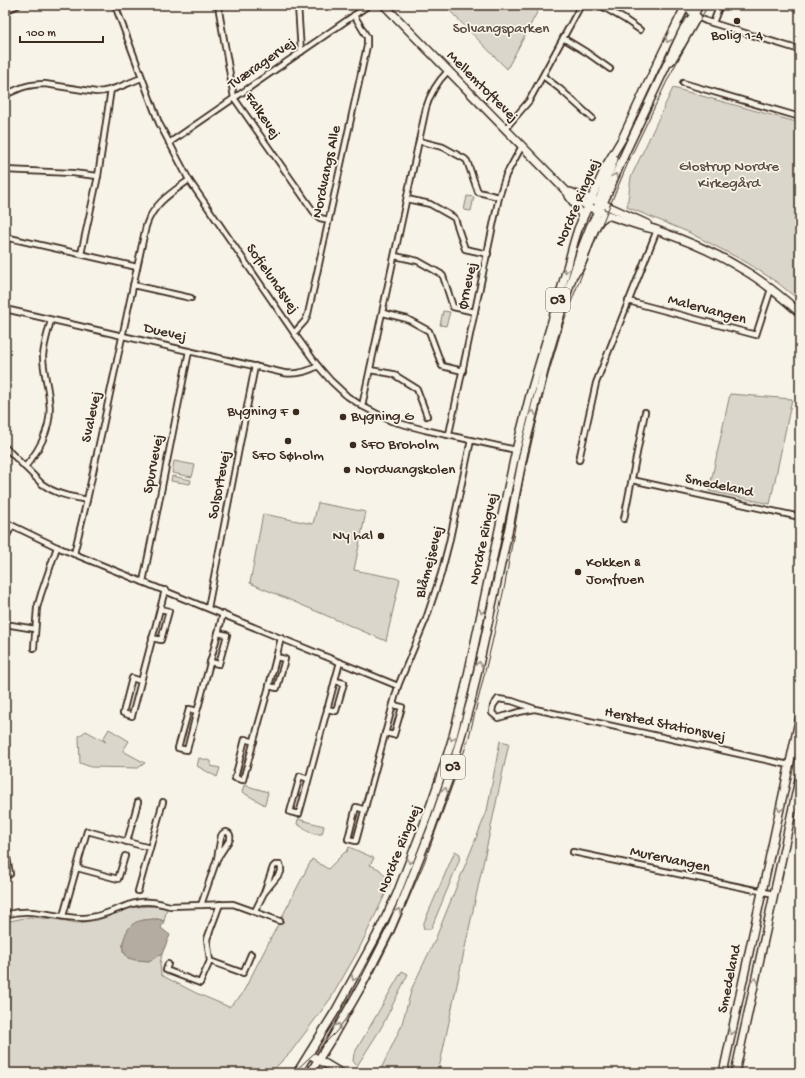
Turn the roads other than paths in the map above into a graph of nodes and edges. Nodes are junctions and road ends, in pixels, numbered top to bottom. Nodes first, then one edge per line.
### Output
1 (18, 5) edge
2 (115, 5) edge
3 (218, 5) edge
4 (298, 5) edge
5 (368, 5) edge
6 (384, 5) edge
7 (581, 5) edge
8 (600, 5) edge
9 (692, 5) edge
10 (699, 5) edge
11 (720, 5) edge
12 (684, 7) edge
13 (5, 11) edge
14 (354, 15) junction
15 (695, 16) junction
16 (713, 23) junction
17 (640, 30) dead end
18 (563, 38) junction
19 (800, 50) edge
20 (301, 52) junction
21 (610, 69) dead end
22 (448, 71) junction
23 (543, 76) junction
24 (142, 78) junction
25 (683, 84) dead end
26 (111, 90) junction
27 (5, 95) edge
28 (234, 98) junction
29 (800, 117) edge
30 (592, 118) dead end
31 (505, 129) junction
32 (419, 141) junction
33 (169, 143) junction
34 (522, 146) junction
35 (5, 170) edge
36 (98, 176) junction
37 (189, 180) junction
38 (563, 188) junction
39 (499, 197) junction
40 (407, 199) junction
41 (598, 201) junction
42 (588, 207) junction
43 (599, 211) junction
44 (612, 216) junction
45 (329, 220) junction
46 (582, 220) junction
47 (657, 230) junction
48 (5, 236) edge
49 (81, 254) junction
50 (488, 254) junction
51 (395, 256) junction
52 (137, 267) junction
53 (574, 274) junction
54 (133, 285) junction
55 (771, 289) junction
56 (191, 298) dead end
57 (628, 301) junction
58 (5, 309) edge
59 (475, 312) junction
60 (382, 313) junction
61 (800, 313) edge
62 (50, 320) junction
63 (294, 333) junction
64 (122, 336) junction
65 (189, 351) junction
66 (255, 366) junction
67 (318, 366) junction
68 (370, 370) junction
69 (463, 371) junction
70 (362, 406) junction
71 (645, 412) dead end
72 (427, 416) dead end
73 (449, 434) junction
74 (471, 440) junction
75 (5, 447) edge
76 (516, 450) junction
77 (579, 460) dead end
78 (25, 467) junction
79 (632, 480) junction
80 (87, 500) junction
81 (800, 517) edge
82 (624, 519) dead end
83 (5, 522) edge
84 (12, 526) junction
85 (5, 539) edge
86 (57, 547) junction
87 (74, 554) junction
88 (143, 582) junction
89 (165, 590) junction
90 (208, 608) junction
91 (160, 609) junction
92 (223, 614) junction
93 (5, 624) edge
94 (35, 630) junction
95 (218, 633) junction
96 (152, 638) junction
97 (281, 638) junction
98 (34, 648) dead end
99 (276, 657) junction
100 (210, 662) junction
101 (340, 662) junction
102 (141, 681) junction
103 (335, 681) junction
104 (269, 686) junction
105 (398, 686) junction
106 (393, 704) junction
107 (327, 709) junction
108 (535, 709) junction
109 (197, 711) junction
110 (800, 716) edge
111 (385, 733) junction
112 (254, 742) junction
113 (789, 765) junction
114 (800, 775) edge
115 (308, 779) junction
116 (785, 784) junction
117 (797, 787) junction
118 (138, 802) dead end
119 (163, 802) dead end
120 (365, 810) junction
121 (127, 842) junction
122 (5, 847) edge
123 (150, 848) junction
124 (573, 852) dead end
125 (124, 856) dead end
126 (217, 859) junction
127 (77, 868) junction
128 (5, 874) edge
129 (138, 890) dead end
130 (762, 891) junction
131 (264, 893) junction
132 (774, 894) junction
133 (220, 904) junction
134 (201, 905) junction
135 (255, 911) junction
136 (5, 915) edge
137 (63, 916) junction
138 (280, 921) dead end
139 (251, 954) dead end
140 (210, 961) junction
141 (168, 964) dead end
142 (309, 1054) junction
143 (318, 1060) junction
144 (297, 1073) edge
145 (310, 1073) edge
146 (341, 1073) edge
147 (723, 1073) edge
148 (735, 1073) edge

1 - 13 street
2 - 24 street, Sofielundsvej
3 - 28 street, Falkevej
4 - 20 street
5 - 14 street, Tværagervej
6 - 22 main road, Mellemtoftevej
7 - 18 street
8 - 17 street
9 - 15 main road
10 - 15 main road, Nordre Ringvej / O3
11 - 16 street
12 - 15 street
12 -> 41 main road, Nordre Ringvej / O3
14 - 20 street, Tværagervej
14 - 45 street, Nordvangs Alle
15 - 16 street
41 -> 15 main road, Nordre Ringvej / O3
16 - 19 street
18 - 21 street
18 - 23 street
20 - 28 street, Tværagervej
22 - 31 main road, Mellemtoftevej
22 - 32 street
23 - 30 street
23 - 31 street
24 - 26 street
24 - 33 street, Sofielundsvej
25 - 29 street
26 - 27 street
26 - 36 street
28 - 33 street, Tværagervej
28 - 45 street, Falkevej
31 - 34 main road, Mellemtoftevej
32 - 39 street
32 - 40 street
33 - 37 street, Sofielundsvej
34 - 38 main road, Mellemtoftevej
34 - 39 street, Ørnevej
35 - 36 street
36 - 49 street
37 - 52 street, Svalevej
37 - 63 street, Sofielundsvej
38 - 41 main road, Mellemtoftevej
38 - 42 main road, Mellemtoftevej
38 - 46 main road, Mellemtoftevej
39 - 50 street, Ørnevej
40 - 50 street
40 - 51 street
41 - 42 main road, Nordre Ringvej / O3
41 - 43 main road, Nordre Ringvej / O3
41 - 47 main road, Mellemtoftevej
42 - 43 main road, Mellemtoftevej
42 - 46 main road, Nordre Ringvej / O3
43 - 44 main road, Mellemtoftevej
43 - 53 main road, Nordre Ringvej / O3
44 - 47 main road, Mellemtoftevej
44 - 53 main road
45 - 63 street, Nordvangs Alle
46 -> 76 main road, Nordre Ringvej / O3
47 - 55 main road
47 - 57 street
48 - 49 street
49 - 52 street
50 - 59 street, Ørnevej
51 - 59 street
51 - 60 street
52 - 54 street, Svalevej
143 -> 53 main road, Nordre Ringvej / O3
54 - 56 street
54 - 64 street, Svalevej
55 - 57 street, Malervangen
55 - 61 main road
57 - 77 street
58 - 62 street, Duevej
59 - 69 street, Ørnevej
60 - 68 street
60 - 69 street
62 - 64 street, Duevej
62 - 78 street
63 - 67 street, Sofielundsvej
64 - 65 street, Duevej
64 - 80 street, Svalevej
65 - 66 street, Duevej
65 - 88 street, Spurvevej
66 - 67 street, Duevej
66 - 90 street, Solsortevej
67 - 70 street, Sofielundsvej
68 - 70 street
68 - 72 street
69 - 73 street, Ørnevej
70 - 73 street, Sofielundsvej
71 - 79 street
73 - 74 street, Sofielundsvej
74 - 76 street, Sofielundsvej
74 - 105 street, Blåmejsevej
75 - 78 street
76 -> 142 main road, Nordre Ringvej / O3
78 - 80 street
79 - 81 street, Smedeland
79 - 82 street
80 - 87 street, Svalevej
83 - 84 street
84 - 85 street
84 - 86 street
86 - 87 street
86 - 94 street
87 - 88 street
88 - 89 street
89 - 90 street
89 - 91 street
90 - 92 street
91 - 96 street
91 - 96 street
92 - 95 street
92 - 97 street
93 - 94 street
94 - 98 street
95 - 100 street
95 - 100 street
96 - 102 street
97 - 99 street
97 - 101 street
99 - 104 street
99 - 104 street
100 - 109 street
101 - 103 street
101 - 105 street
102 - 102 street
103 - 107 street
103 - 107 street
104 - 112 street
105 - 106 street, Blåmejsevej
106 - 111 street, Blåmejsevej
106 - 111 street
107 - 115 street
108 - 108 street, Hersted Stationsvej
108 - 113 street, Hersted Stationsvej
109 - 109 street
110 - 113 main road, Smedeland
111 - 120 street, Blåmejsevej
112 - 112 street
113 - 116 main road, Smedeland
114 - 117 main road, Smedeland
115 - 115 street
116 - 117 main road
116 -> 130 main road, Smedeland
117 - 132 main road, Smedeland
118 - 121 street
119 - 123 street
120 - 120 street, Blåmejsevej
121 - 123 street
121 - 127 street
122 - 128 street
123 - 129 street
124 - 130 street, Murervangen
125 - 127 street
126 - 126 street
126 - 134 street
127 - 137 street
130 - 132 street
130 -> 147 main road, Smedeland
131 - 131 street
131 - 135 street
148 -> 132 main road, Smedeland
133 - 134 street
133 - 135 street
133 - 140 street
134 - 137 street
135 - 138 street
136 - 137 street
139 - 140 street
140 - 141 street
142 - 143 main road
142 - 144 main road, Nordre Ringvej / O3
143 - 145 main road, Nordre Ringvej / O3
143 - 146 main road

